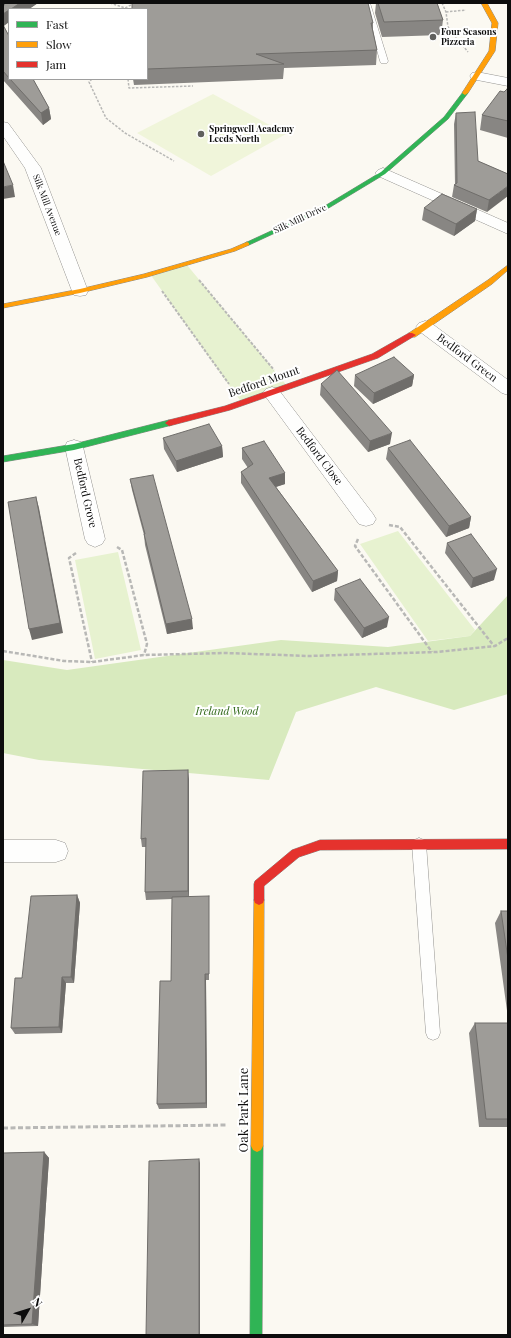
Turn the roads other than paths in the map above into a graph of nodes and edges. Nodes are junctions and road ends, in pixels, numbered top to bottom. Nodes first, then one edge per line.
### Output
1 (367, 3) edge
2 (484, 3) edge
3 (384, 61) dead end
4 (477, 76) junction
5 (508, 82) edge
6 (3, 126) edge
7 (383, 174) junction
8 (508, 229) edge
9 (508, 267) edge
10 (80, 291) junction
11 (3, 306) edge
12 (426, 327) junction
13 (508, 389) edge
14 (280, 390) junction
15 (74, 447) junction
16 (3, 459) edge
17 (366, 519) road end
18 (95, 539) road end
19 (419, 844) junction
20 (508, 844) edge
21 (3, 851) edge
22 (56, 851) dead end
23 (433, 1033) dead end
24 (256, 1335) edge

1 - 3 lane
2 - 4 street, Silk Mill Drive
4 - 5 street
4 - 7 street, Silk Mill Drive
6 - 10 street, Silk Mill Avenue
7 - 8 street
7 - 10 street, Silk Mill Drive
9 - 12 street, Bedford Mount
10 - 11 street, Silk Mill Drive
12 - 13 street, Bedford Green
12 - 14 street, Bedford Mount
14 - 15 street, Bedford Mount
14 - 17 street, Bedford Close
15 - 16 street, Bedford Mount
15 - 18 street, Bedford Grove
19 - 20 street
19 - 23 lane
19 - 24 street, Oak Park Lane
21 - 22 street

